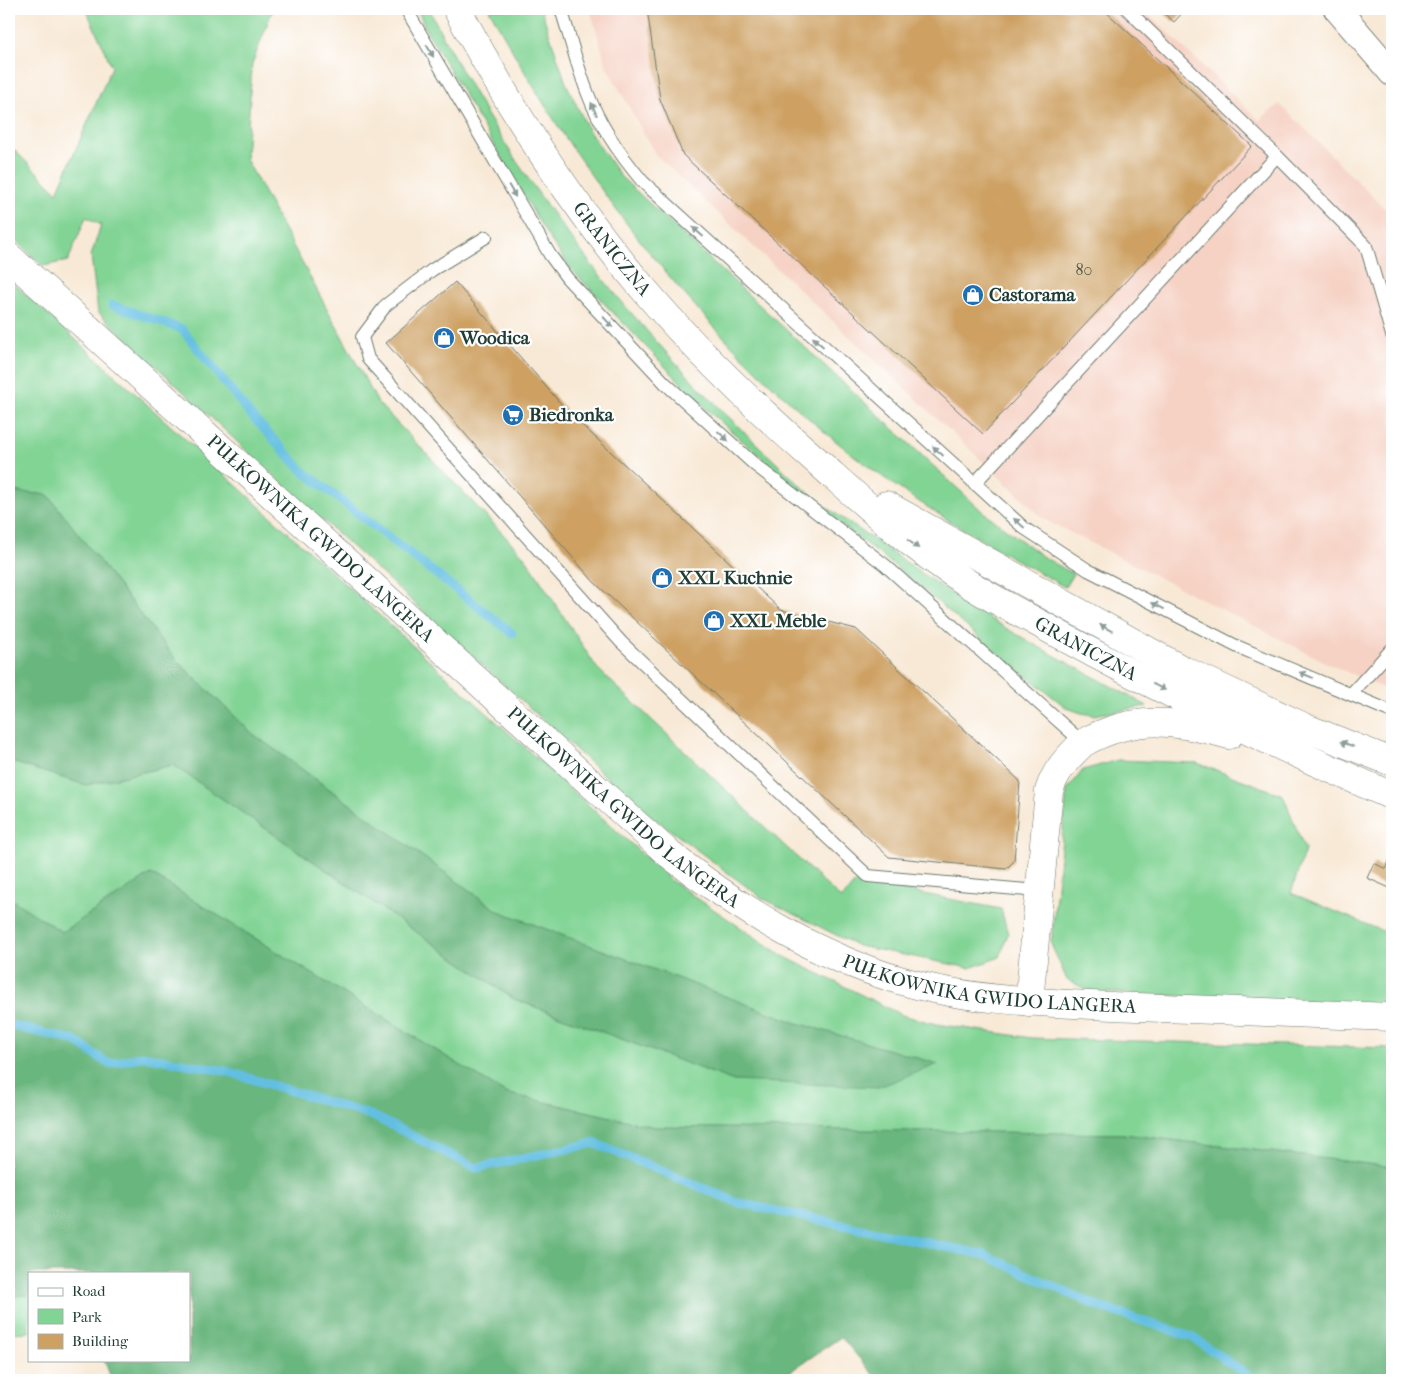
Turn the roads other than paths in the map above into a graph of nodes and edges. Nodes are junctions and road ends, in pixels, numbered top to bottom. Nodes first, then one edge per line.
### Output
1 (406, 9) edge
2 (457, 9) edge
3 (560, 9) edge
4 (1127, 9) edge
5 (1337, 9) edge
6 (1392, 73) edge
7 (1277, 156) junction
8 (486, 237) dead end
9 (9, 257) edge
10 (1392, 335) edge
11 (810, 455) junction
12 (974, 484) junction
13 (1392, 649) edge
14 (1350, 694) junction
15 (1392, 712) edge
16 (1083, 743) junction
17 (1299, 755) junction
18 (1392, 762) edge
19 (1392, 796) edge
20 (1038, 891) junction
21 (1029, 1002) junction
22 (1392, 1017) edge

1 -> 16 lane
2 - 11 main road, GRANICZNA
12 -> 3 lane
4 - 7 lane
5 - 6 street
7 - 10 lane
7 - 12 lane
8 - 20 lane
9 - 21 main road, PUŁKOWNIKA GWIDO LANGERA
11 -> 17 main road, GRANICZNA
18 -> 11 main road, GRANICZNA
14 -> 12 lane
13 - 14 lane
14 - 15 lane
16 - 17 main road
16 - 20 main road
17 - 19 main road, GRANICZNA
20 - 21 main road
21 - 22 main road, PUŁKOWNIKA GWIDO LANGERA

